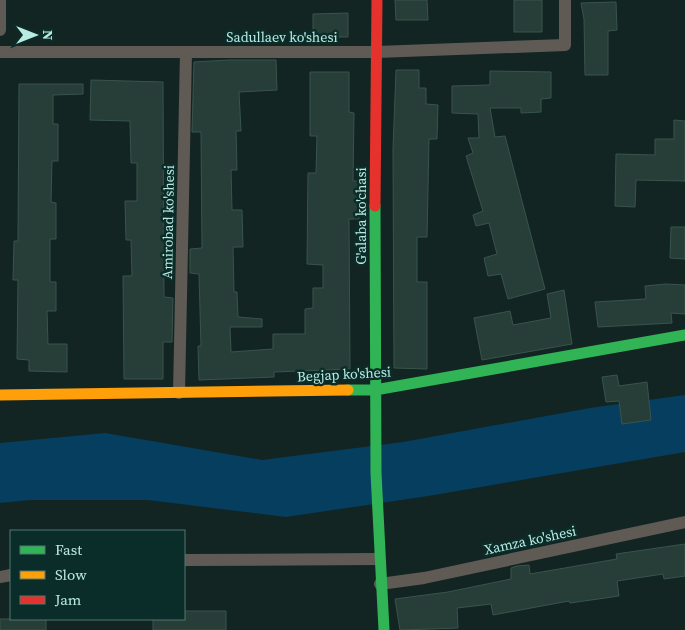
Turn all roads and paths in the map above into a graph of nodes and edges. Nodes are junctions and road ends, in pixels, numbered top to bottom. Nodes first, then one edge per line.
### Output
1 (0, 0) edge
2 (377, 0) edge
3 (565, 0) edge
4 (0, 30) edge
5 (0, 52) edge
6 (186, 52) junction
7 (377, 52) junction
8 (685, 335) edge
9 (375, 390) junction
10 (179, 393) junction
11 (0, 395) edge
12 (685, 522) edge
13 (378, 559) junction
14 (185, 560) edge
15 (380, 584) junction
16 (384, 630) edge

1 - 4 street
2 - 7 street, G'alaba ko'chasi
3 - 7 street, Sadullaev ko'shesi
5 - 6 street, Sadullaev ko'shesi
6 - 7 street, Sadullaev ko'shesi
6 - 10 street, Amirobad ko'shesi
7 - 9 street, G'alaba ko'chasi
8 - 9 street, Begjap ko'shesi
9 - 10 street, Begjap ko'shesi
9 - 13 street, G'alaba ko'chasi
10 - 11 street, Begjap ko'shesi
12 - 15 street, Xamza ko'shesi
13 - 14 street
13 - 15 street, G'alaba ko'chasi
15 - 16 street, G'alaba ko'chasi

